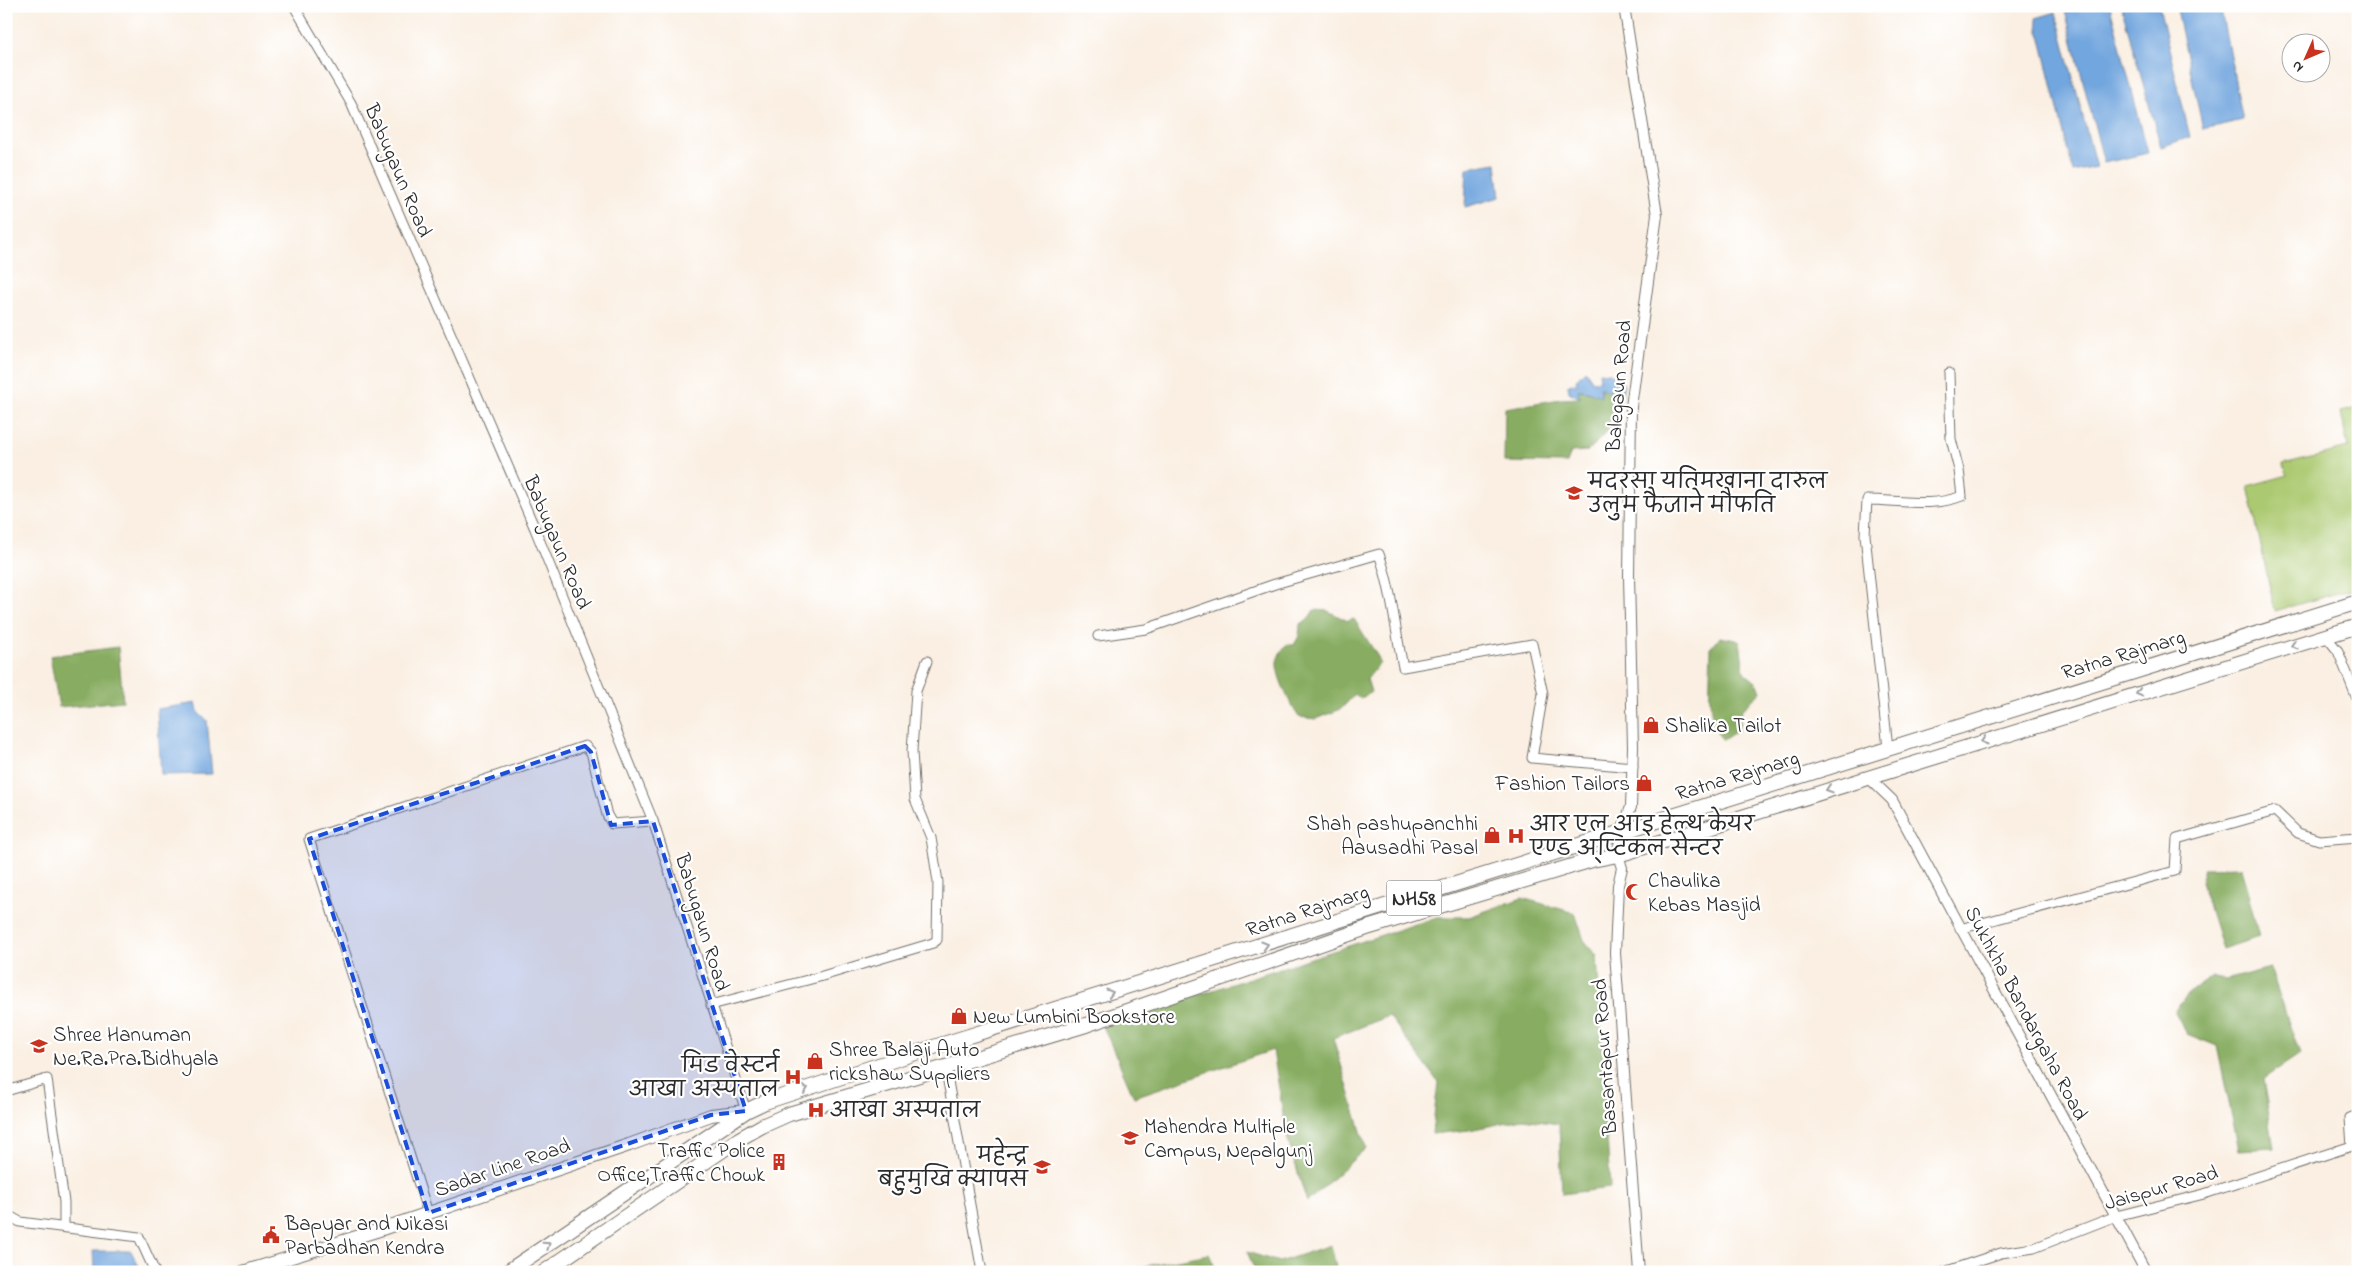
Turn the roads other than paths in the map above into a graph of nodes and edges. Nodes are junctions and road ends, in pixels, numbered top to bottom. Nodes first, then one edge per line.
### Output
1 (294, 6) edge
2 (1624, 6) edge
3 (1949, 373) dead end
4 (2358, 602) edge
5 (2358, 626) edge
6 (2325, 635) junction
7 (1098, 636) dead end
8 (928, 661) dead end
9 (2358, 701) edge
10 (1888, 748) junction
11 (1632, 767) junction
12 (1868, 777) junction
13 (653, 821) junction
14 (1621, 836) junction
15 (2358, 837) edge
16 (1618, 855) junction
17 (1960, 929) junction
18 (711, 1005) junction
19 (938, 1071) junction
20 (6, 1091) edge
21 (746, 1111) junction
22 (2358, 1116) edge
23 (428, 1213) junction
24 (6, 1214) edge
25 (2116, 1216) junction
26 (64, 1227) junction
27 (550, 1271) edge
28 (155, 1272) edge
29 (243, 1272) edge
30 (507, 1272) edge
31 (982, 1272) edge
32 (1639, 1272) edge
33 (1944, 1272) edge
34 (2146, 1272) edge

1 - 13 street, Babugaun Road
2 - 11 street, Balegaun Road
3 - 10 street
4 - 10 highway, Ratna Rajmarg / NH58
5 - 6 highway, Ratna Rajmarg / NH58
6 - 9 street
6 -> 12 highway, Ratna Rajmarg / NH58
7 - 11 street
8 - 18 street
10 - 14 highway, Ratna Rajmarg / NH58
11 - 14 street, Balegaun Road
12 -> 16 highway, Ratna Rajmarg / NH58
12 - 17 street, Sukhkha Bandargaha Road
13 - 18 street, Babugaun Road
13 - 23 street
14 - 16 main road, Basantapur Road
21 -> 14 highway, Ratna Rajmarg / NH58
15 - 17 street
16 - 19 highway, Ratna Rajmarg / NH58
16 - 32 street, Basantapur Road
17 - 25 street, Sukhkha Bandargaha Road
18 - 21 street, Babugaun Road
19 - 27 highway, Ratna Rajmarg / NH58
19 - 31 street
20 - 26 street
21 - 23 main road, Sadar Line Road
30 -> 21 highway, Ratna Rajmarg / NH58
22 - 25 street, Jaispur Road
23 - 29 main road, Sadar Line Road
24 - 26 street
25 - 33 street, Jaispur Road
25 - 34 street, Sukhkha Bandargaha Road
26 - 28 street

